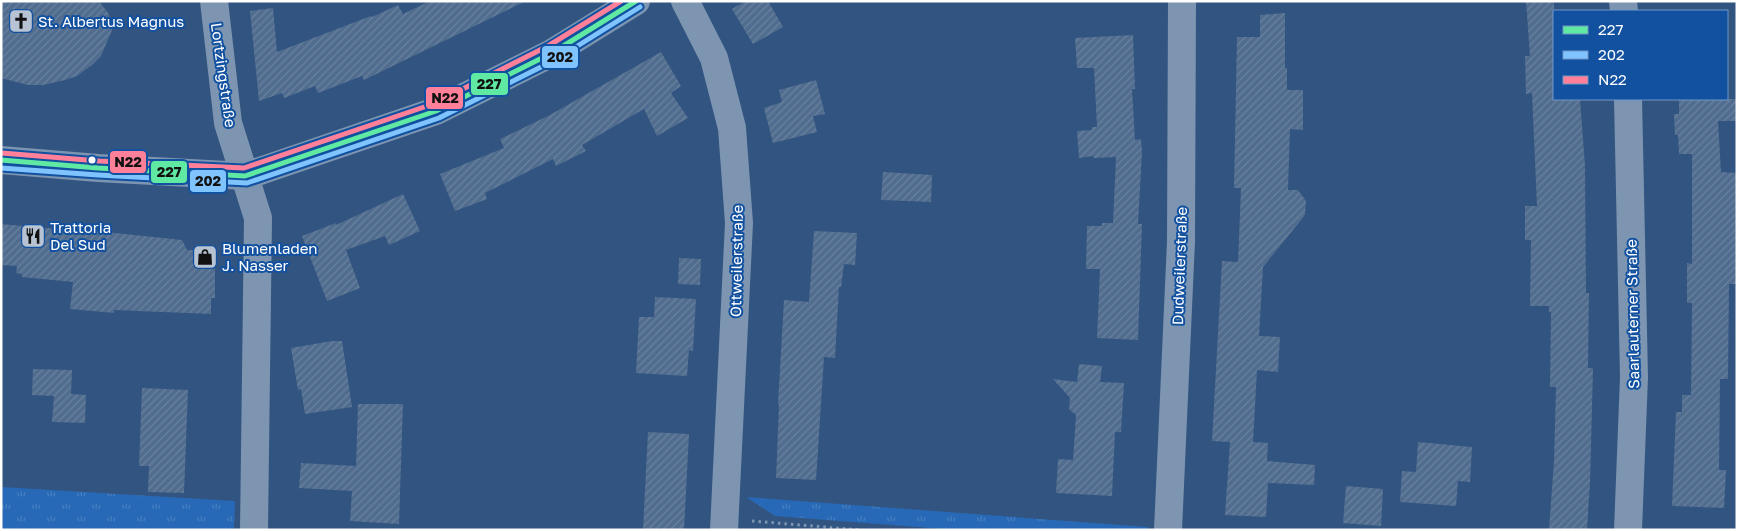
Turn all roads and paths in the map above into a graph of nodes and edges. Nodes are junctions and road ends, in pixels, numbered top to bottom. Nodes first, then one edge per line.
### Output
1 (214, 1) edge
2 (636, 1) edge
3 (685, 1) edge
4 (1182, 1) edge
5 (1628, 100) edge
6 (1, 160) edge
7 (245, 176) junction
8 (724, 524) edge
9 (254, 530) edge
10 (861, 530) edge
11 (1168, 530) edge
12 (1628, 530) edge

1 - 7 street, Lortzingstraße
2 - 7 street
3 - 8 street, Ottweilerstraße
4 - 11 street, Dudweilerstraße
5 - 12 street, Saarlauterner Straße
6 - 7 street
7 - 9 street, Lortzingstraße
8 - 10 path

